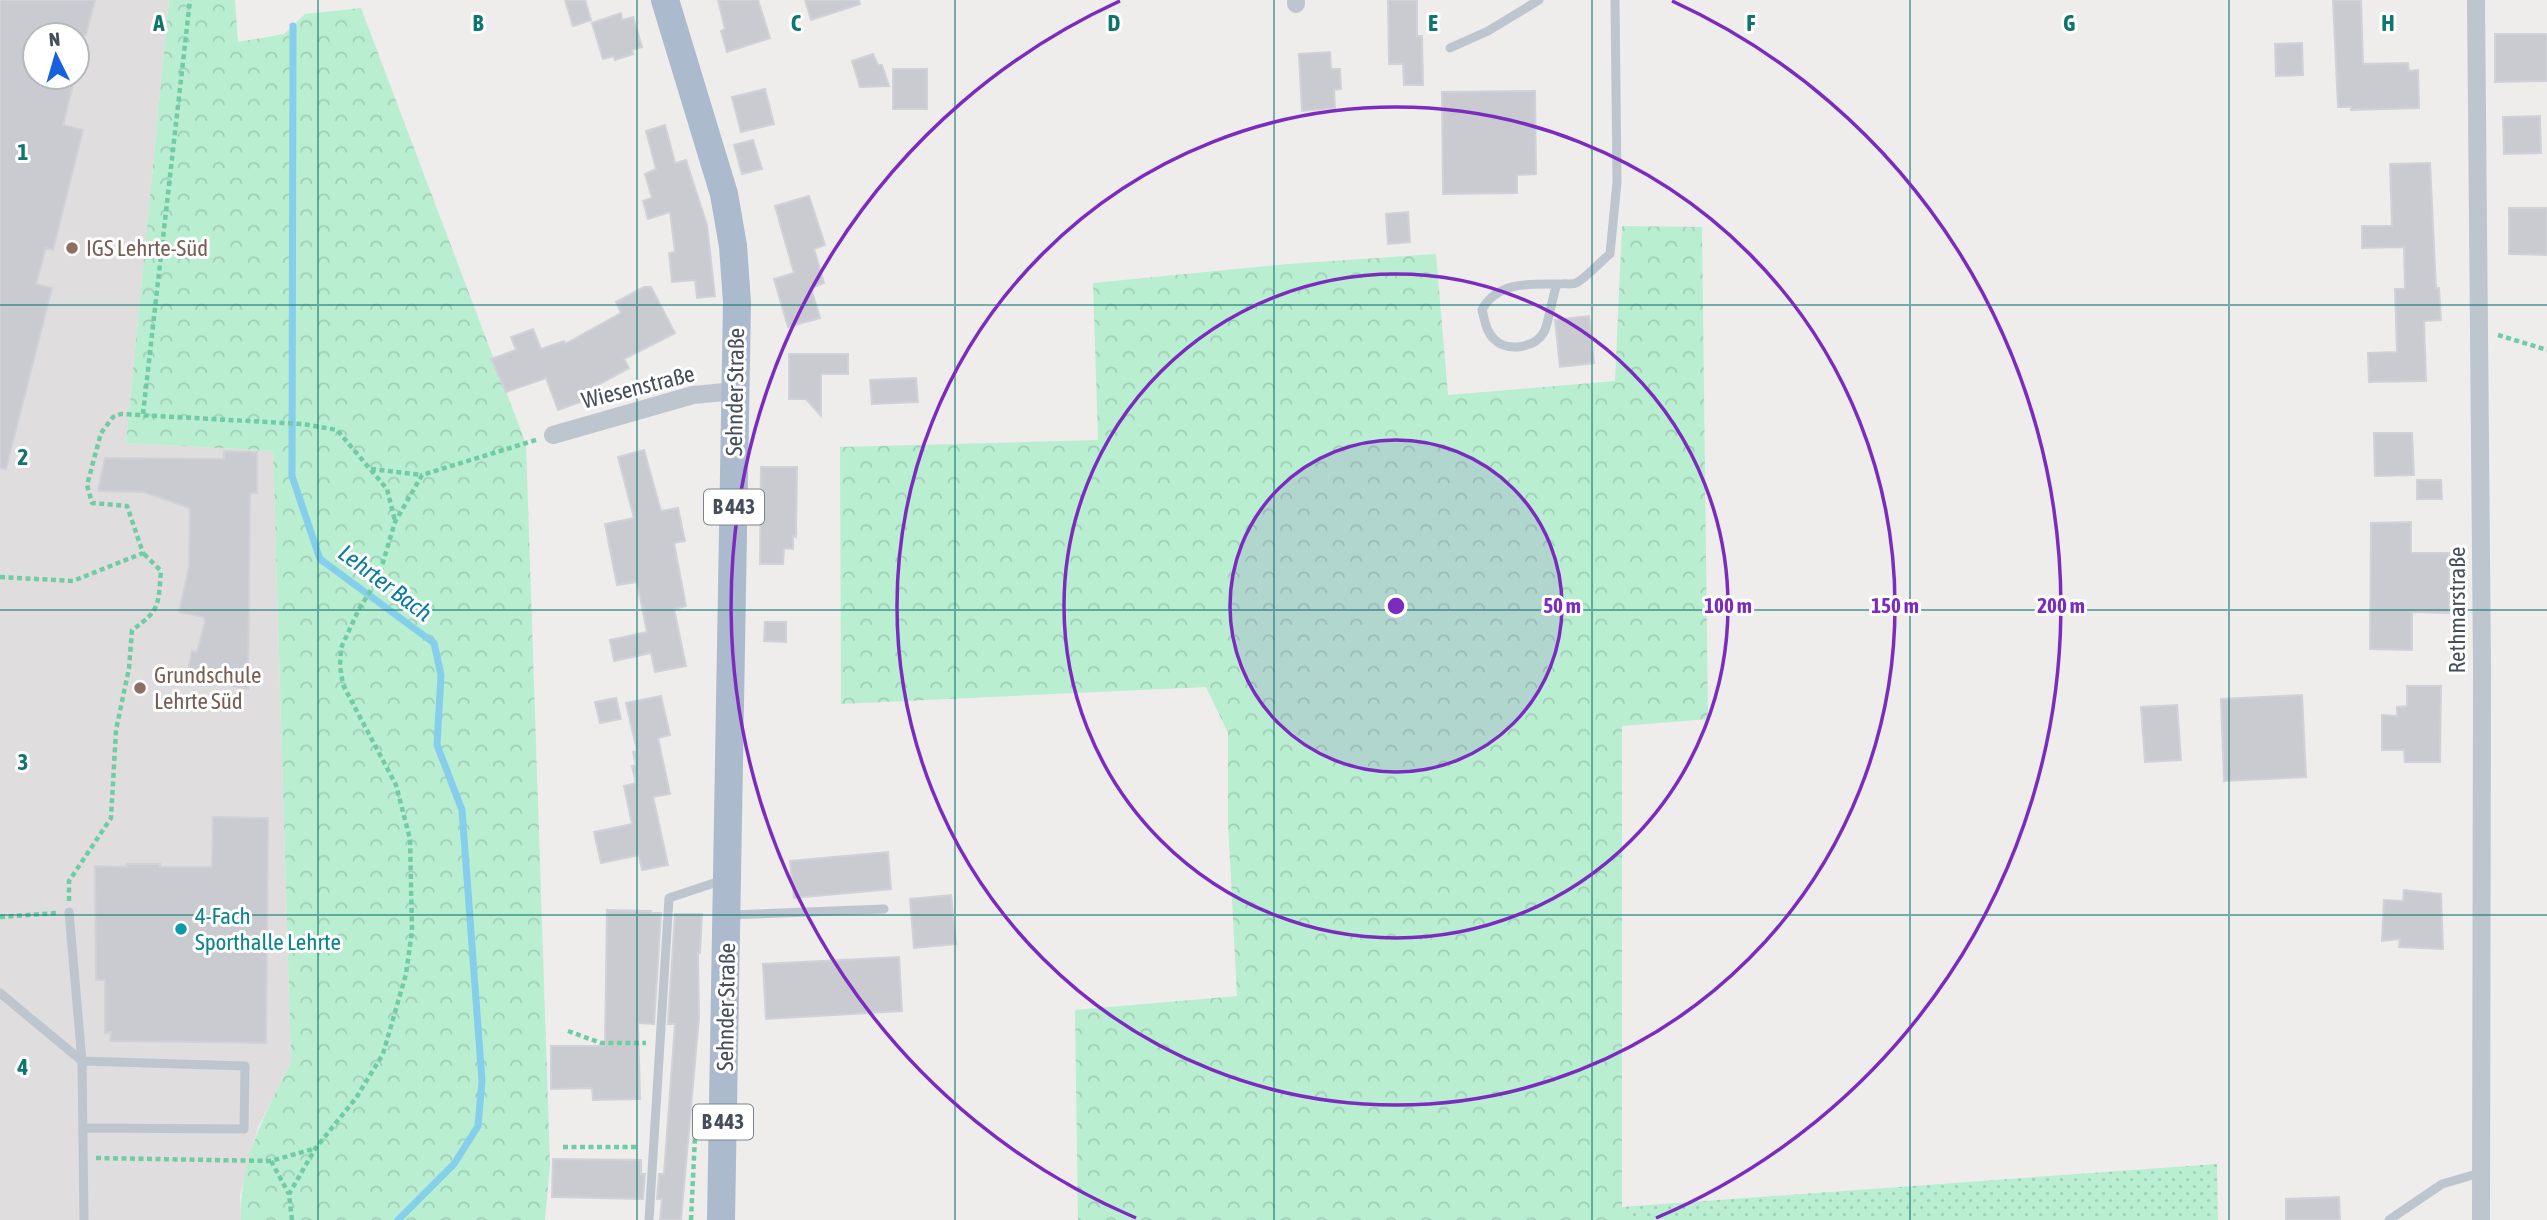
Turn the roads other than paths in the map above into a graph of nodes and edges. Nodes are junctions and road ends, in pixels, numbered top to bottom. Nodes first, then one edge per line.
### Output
1 (665, 0) edge
2 (1539, 0) edge
3 (1615, 0) edge
4 (2476, 0) edge
5 (1450, 48) dead end
6 (1557, 284) junction
7 (735, 391) junction
8 (553, 435) road end
9 (729, 878) junction
10 (884, 909) dead end
11 (69, 912) road end
12 (728, 915) junction
13 (0, 993) edge
14 (82, 1061) junction
15 (85, 1128) junction
16 (2480, 1173) junction
17 (85, 1220) edge
18 (649, 1220) edge
19 (721, 1220) edge
20 (2389, 1220) edge
21 (2481, 1220) edge

1 - 7 main road, Sehnder Straße / B 443
2 - 5 lane
3 - 6 lane
4 - 16 street, Rethmarstraße
6 - 6 lane
7 - 8 street, Wiesenstraße
7 - 9 main road, Sehnder Straße / B 443
9 - 12 main road, Sehnder Straße / B 443
9 - 18 lane
10 - 12 lane
11 - 14 lane
12 - 19 main road, Sehnder Straße / B 443
13 - 14 lane
14 - 15 lane
14 - 15 lane
15 - 17 lane
16 - 20 lane
16 - 21 street, Rethmarstraße

